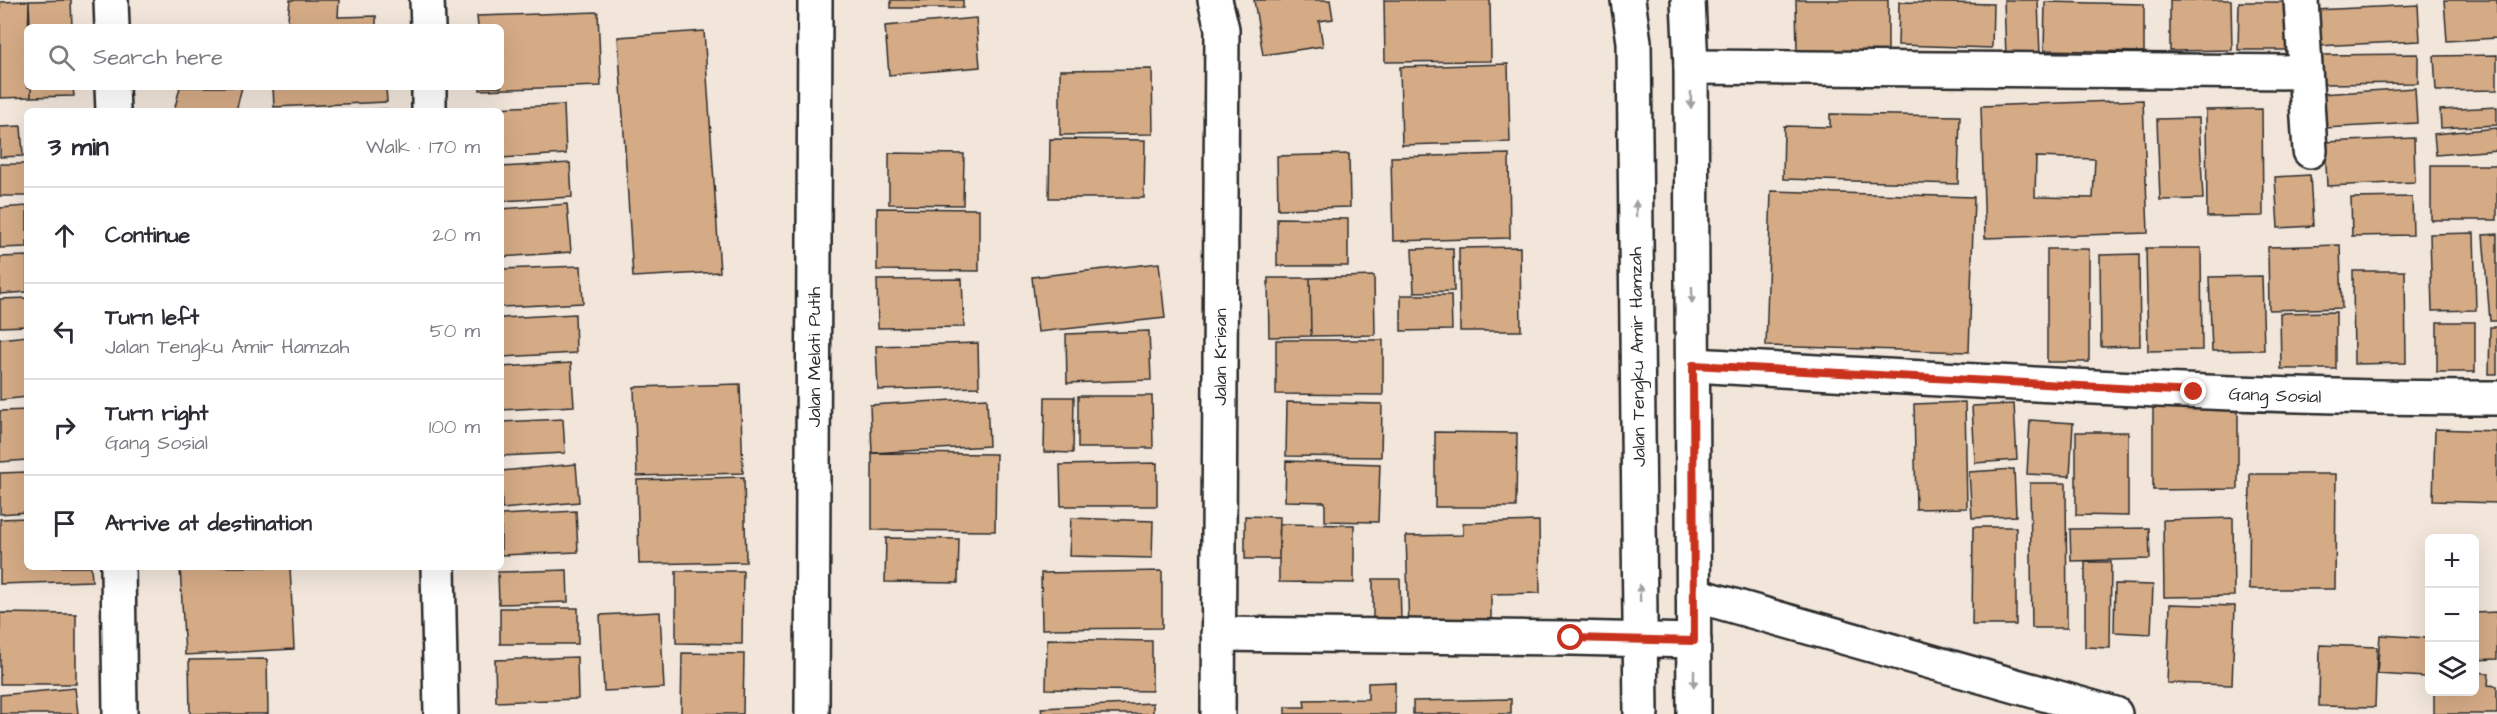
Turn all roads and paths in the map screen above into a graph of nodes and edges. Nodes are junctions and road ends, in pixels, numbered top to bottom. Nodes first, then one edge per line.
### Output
1 (111, 0) edge
2 (427, 0) edge
3 (815, 0) edge
4 (1215, 0) edge
5 (1628, 0) edge
6 (1688, 0) edge
7 (2301, 0) edge
8 (112, 24) edge
9 (428, 24) edge
10 (1691, 66) junction
11 (2303, 72) junction
12 (112, 90) edge
13 (429, 90) edge
14 (113, 108) edge
15 (429, 108) edge
16 (2310, 151) dead end
17 (1693, 365) junction
18 (2497, 398) edge
19 (118, 570) edge
20 (438, 570) edge
21 (1695, 595) junction
22 (1218, 634) junction
23 (1641, 639) junction
24 (1694, 641) junction
25 (120, 714) edge
26 (441, 714) edge
27 (812, 714) edge
28 (1218, 714) edge
29 (1641, 714) edge
30 (1694, 714) edge
31 (2115, 714) edge

1 - 8 street
2 - 9 street
3 - 27 street, Jalan Melati Putih
4 - 22 street, Jalan Krisan
23 -> 5 street, Jalan Tengku Amir Hamzah
6 - 10 street
7 - 11 street
10 - 11 street
10 -> 17 street
11 - 16 street
12 - 14 street
13 - 15 street
17 - 18 street, Gang Sosial
17 - 21 street
19 - 25 street
20 - 26 street
21 - 24 street
21 - 31 street
22 - 23 street
22 - 28 street, Jalan Krisan
23 - 24 street
23 - 29 street, Jalan Tengku Amir Hamzah
24 -> 30 street

